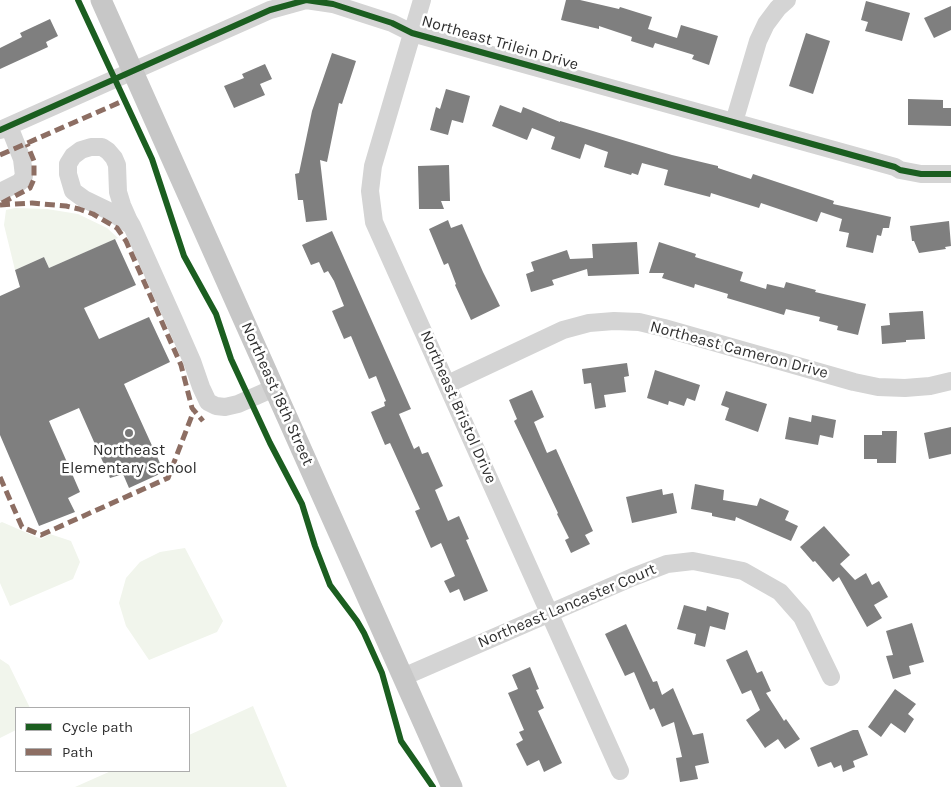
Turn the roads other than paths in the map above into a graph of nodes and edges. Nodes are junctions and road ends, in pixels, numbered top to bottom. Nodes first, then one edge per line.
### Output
1 (101, 0) edge
2 (422, 0) edge
3 (787, 0) edge
4 (412, 33) junction
5 (133, 71) junction
6 (734, 122) junction
7 (4, 128) edge
8 (951, 174) edge
9 (0, 192) edge
10 (132, 226) junction
11 (951, 381) edge
12 (448, 384) junction
13 (274, 388) junction
14 (550, 612) junction
15 (403, 677) junction
16 (831, 678) dead end
17 (620, 771) dead end
18 (452, 787) edge

1 - 5 main road, Northeast 18th Street
2 - 4 street, Northeast Bristol Drive
3 - 6 street
4 - 5 street, Northeast Trilein Drive
4 - 6 street, Northeast Trilein Drive
4 - 12 street, Northeast Bristol Drive
5 - 7 street, Northeast Trilein Drive
5 - 13 main road, Northeast 18th Street
6 - 8 street, Northeast Trilein Drive
7 - 9 street
10 - 10 street
10 - 13 street
11 - 12 street, Northeast Cameron Drive
12 - 14 street, Northeast Bristol Drive
13 - 15 main road, Northeast 18th Street
14 - 15 street, Northeast Lancaster Court
14 - 16 street, Northeast Lancaster Court
14 - 17 street, Northeast Bristol Drive
15 - 18 main road, Northeast 18th Street

